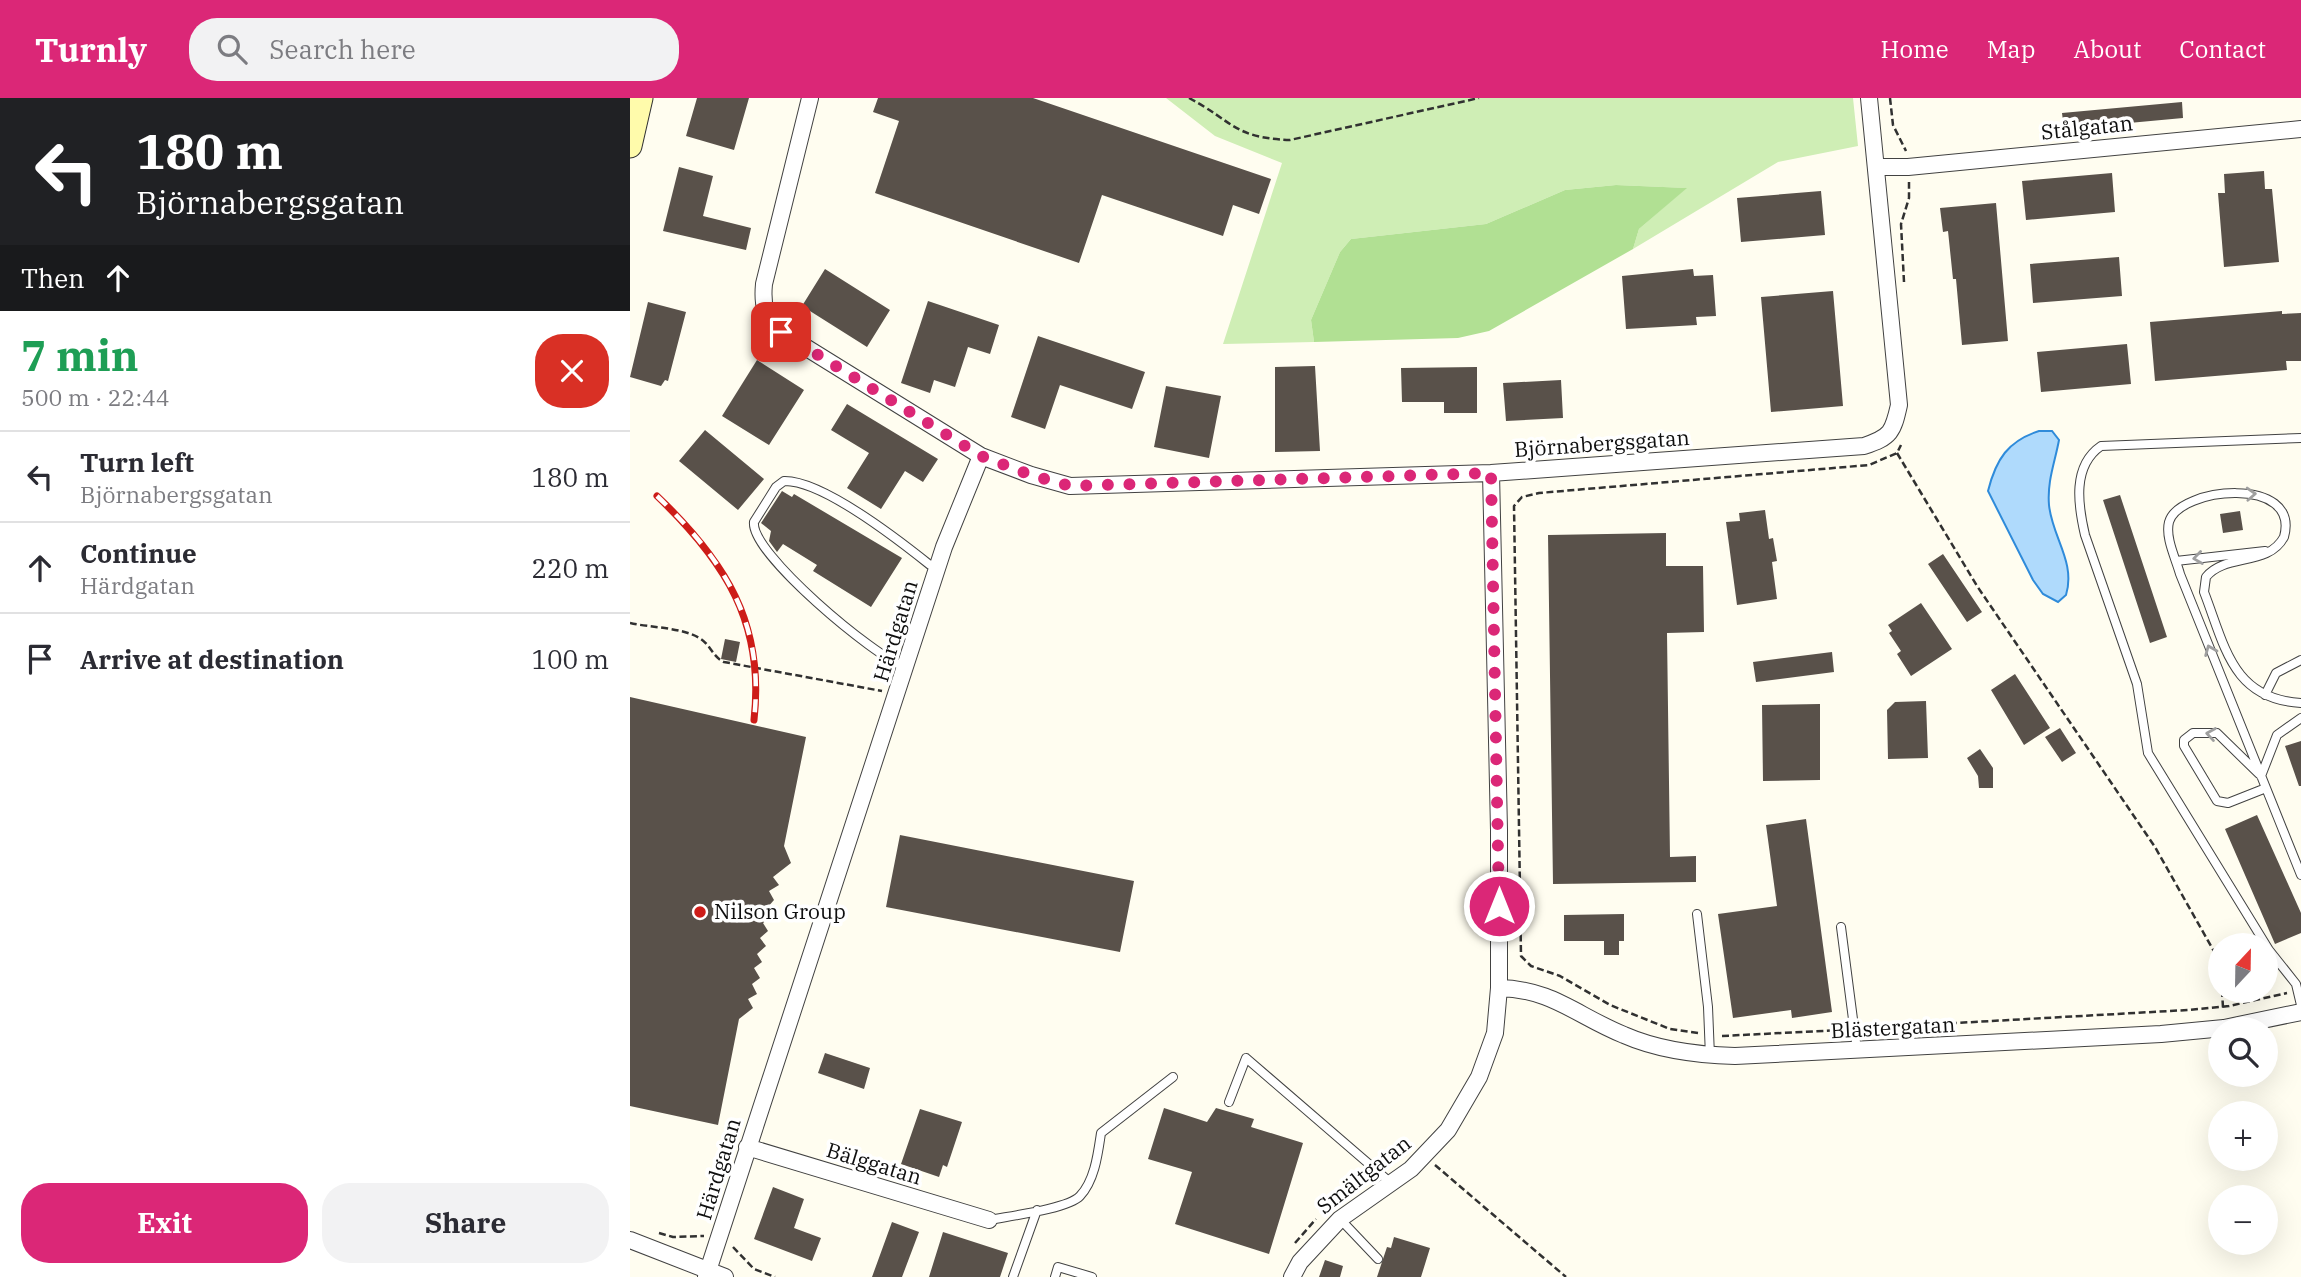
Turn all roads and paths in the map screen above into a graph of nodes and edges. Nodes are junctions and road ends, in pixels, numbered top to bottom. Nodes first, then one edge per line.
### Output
1 (641, 98) edge
2 (810, 98) edge
3 (1189, 98) edge
4 (1479, 98) edge
5 (1869, 98) edge
6 (1890, 98) edge
7 (2301, 130) edge
8 (630, 146) edge
9 (1876, 167) junction
10 (1908, 167) junction
11 (1905, 286) dead end
12 (2301, 438) edge
13 (1903, 442) dead end
14 (1896, 453) junction
15 (981, 456) junction
16 (1491, 473) junction
17 (2268, 551) junction
18 (2176, 561) junction
19 (938, 566) junction
20 (630, 623) edge
21 (2301, 660) edge
22 (901, 666) junction
23 (2265, 695) junction
24 (2301, 703) edge
25 (2301, 718) edge
26 (2261, 776) junction
27 (2266, 788) junction
28 (2301, 875) edge
29 (1697, 914) dead end
30 (1841, 927) dead end
31 (2208, 941) edge
32 (1521, 956) junction
33 (1499, 957) junction
34 (1499, 988) junction
35 (2297, 990) junction
36 (2223, 1003) edge
37 (2301, 1005) edge
38 (2223, 1007) junction
39 (2301, 1012) edge
40 (2223, 1017) edge
41 (2277, 1017) edge
42 (1855, 1029) junction
43 (2208, 1029) edge
44 (1708, 1035) junction
45 (1857, 1050) junction
46 (1710, 1056) junction
47 (1173, 1077) dead end
48 (1229, 1102) dead end
49 (747, 1147) junction
50 (1424, 1156) junction
51 (1391, 1183) junction
52 (1037, 1210) junction
53 (1340, 1219) junction
54 (989, 1220) joint
55 (658, 1233) dead end
56 (630, 1240) edge
57 (718, 1242) junction
58 (1378, 1259) dead end
59 (707, 1274) edge
60 (725, 1277) edge
61 (775, 1277) edge
62 (1013, 1277) edge
63 (1055, 1277) edge
64 (1092, 1277) edge
65 (1292, 1277) edge
66 (1566, 1277) edge

1 - 8 main road
2 - 15 street
3 - 4 path
5 - 9 street, Björnabergsgatan
6 - 10 path
7 - 10 street, Stålgatan
9 - 10 street, Stålgatan
9 - 16 street, Björnabergsgatan
10 - 11 path
12 - 35 lane
13 - 14 path
14 - 31 path
14 - 32 path
15 - 16 street, Björnabergsgatan
15 - 19 street, Härdgatan
16 - 33 street
17 -> 18 lane
18 -> 17 lane
17 - 23 lane
26 -> 18 lane
19 - 22 street, Härdgatan
19 - 22 lane
20 - 22 path
21 - 23 lane
22 - 49 street, Härdgatan
23 - 24 lane
25 - 26 lane
26 - 27 lane
26 -> 27 lane
27 - 28 lane
29 - 44 lane
30 - 42 lane
32 - 33 path
32 - 44 path
33 - 34 street
34 - 46 street, Blästergatan
34 - 50 street, Smältgatan
35 - 37 lane
35 - 38 path
36 - 38 path
38 - 40 path
38 - 42 path
39 - 41 street, Blästergatan
42 - 44 path
42 - 45 lane
43 - 45 street, Blästergatan
44 - 46 lane
45 - 46 street, Blästergatan
47 - 52 lane
48 - 51 lane
49 - 54 street, Bälggatan
49 - 57 street, Härdgatan
50 - 51 street, Smältgatan
50 - 66 path
51 - 53 street, Smältgatan
52 - 54 lane
52 - 62 lane
53 - 58 lane
53 - 65 street, Smältgatan
55 - 57 path
56 - 59 street
57 - 59 street, Härdgatan
57 - 61 path
59 - 60 street
63 - 64 lane

